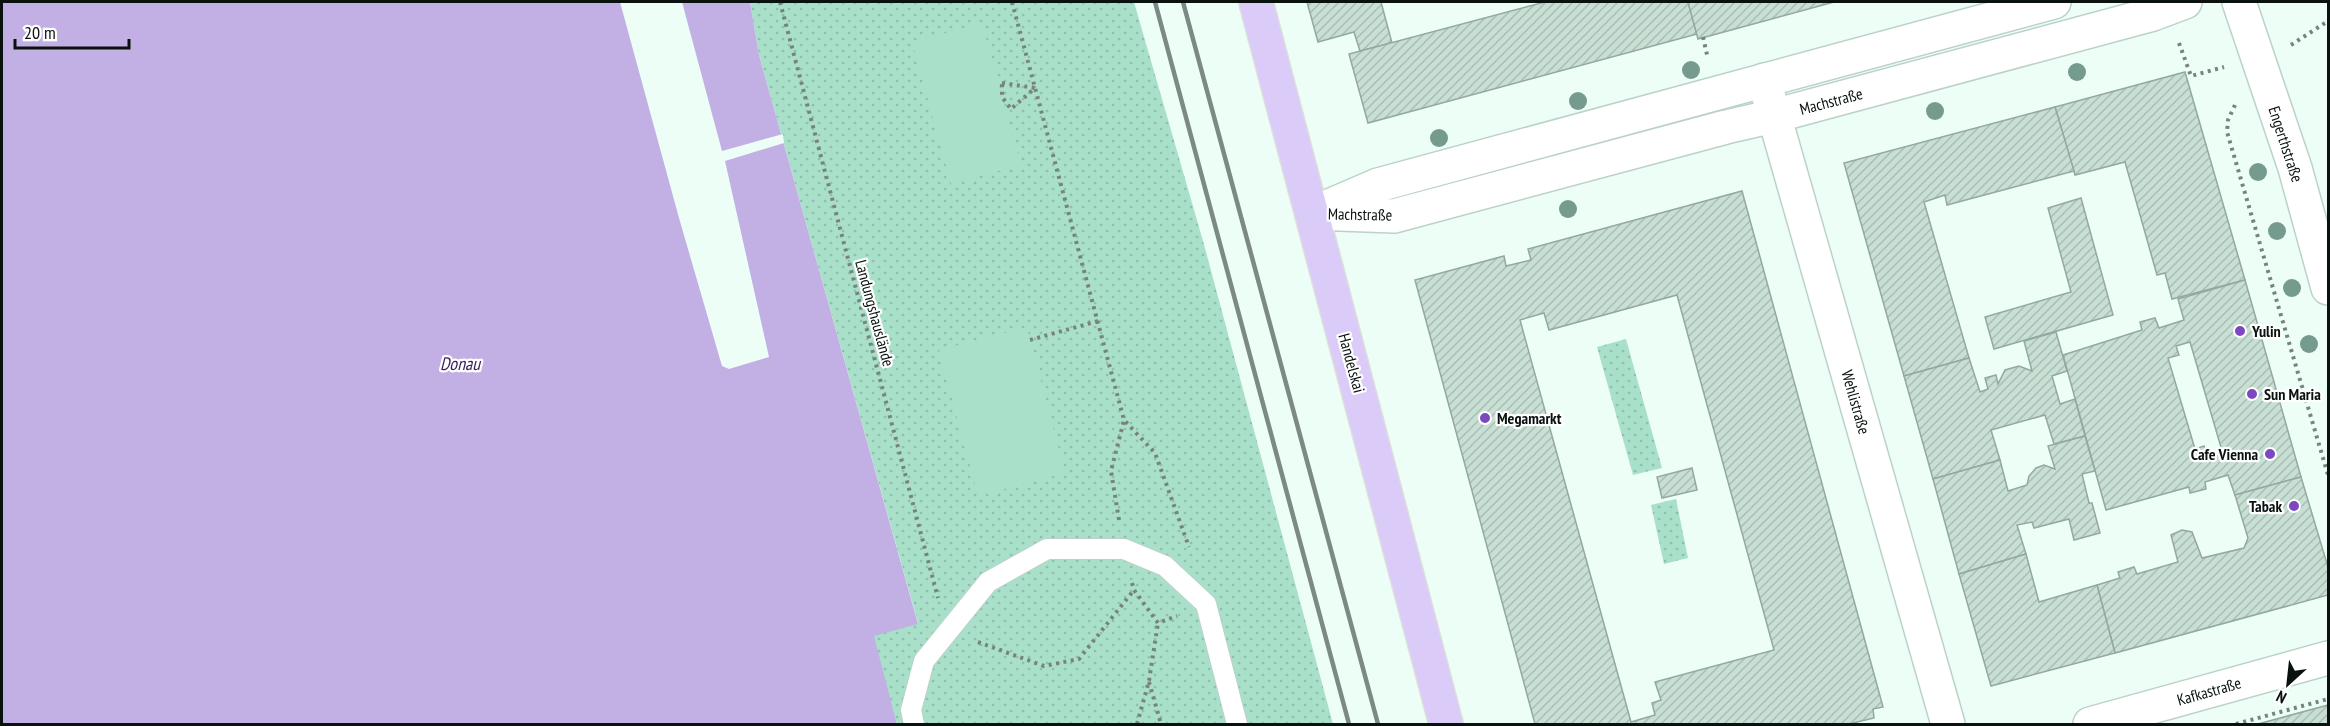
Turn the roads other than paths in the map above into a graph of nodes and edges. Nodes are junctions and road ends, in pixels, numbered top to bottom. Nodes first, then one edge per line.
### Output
1 (1256, 2) edge
2 (2054, 2) edge
3 (2185, 2) edge
4 (2239, 2) edge
5 (1764, 80) junction
6 (1774, 116) junction
7 (1313, 213) junction
8 (2328, 288) edge
9 (2328, 657) edge
10 (914, 724) edge
11 (1237, 724) edge
12 (1446, 724) edge
13 (1948, 724) edge
14 (2090, 724) edge

1 - 7 main road, Handelskai
2 - 5 main road, Machstraße
3 - 6 main road, Machstraße
4 - 8 main road, Engerthstraße
5 - 6 main road, Wehlistraße
5 - 7 main road, Machstraße
6 - 7 main road, Machstraße
6 - 13 main road, Wehlistraße
7 - 12 main road, Handelskai
9 - 14 main road, Kafkastraße
10 - 11 lane

